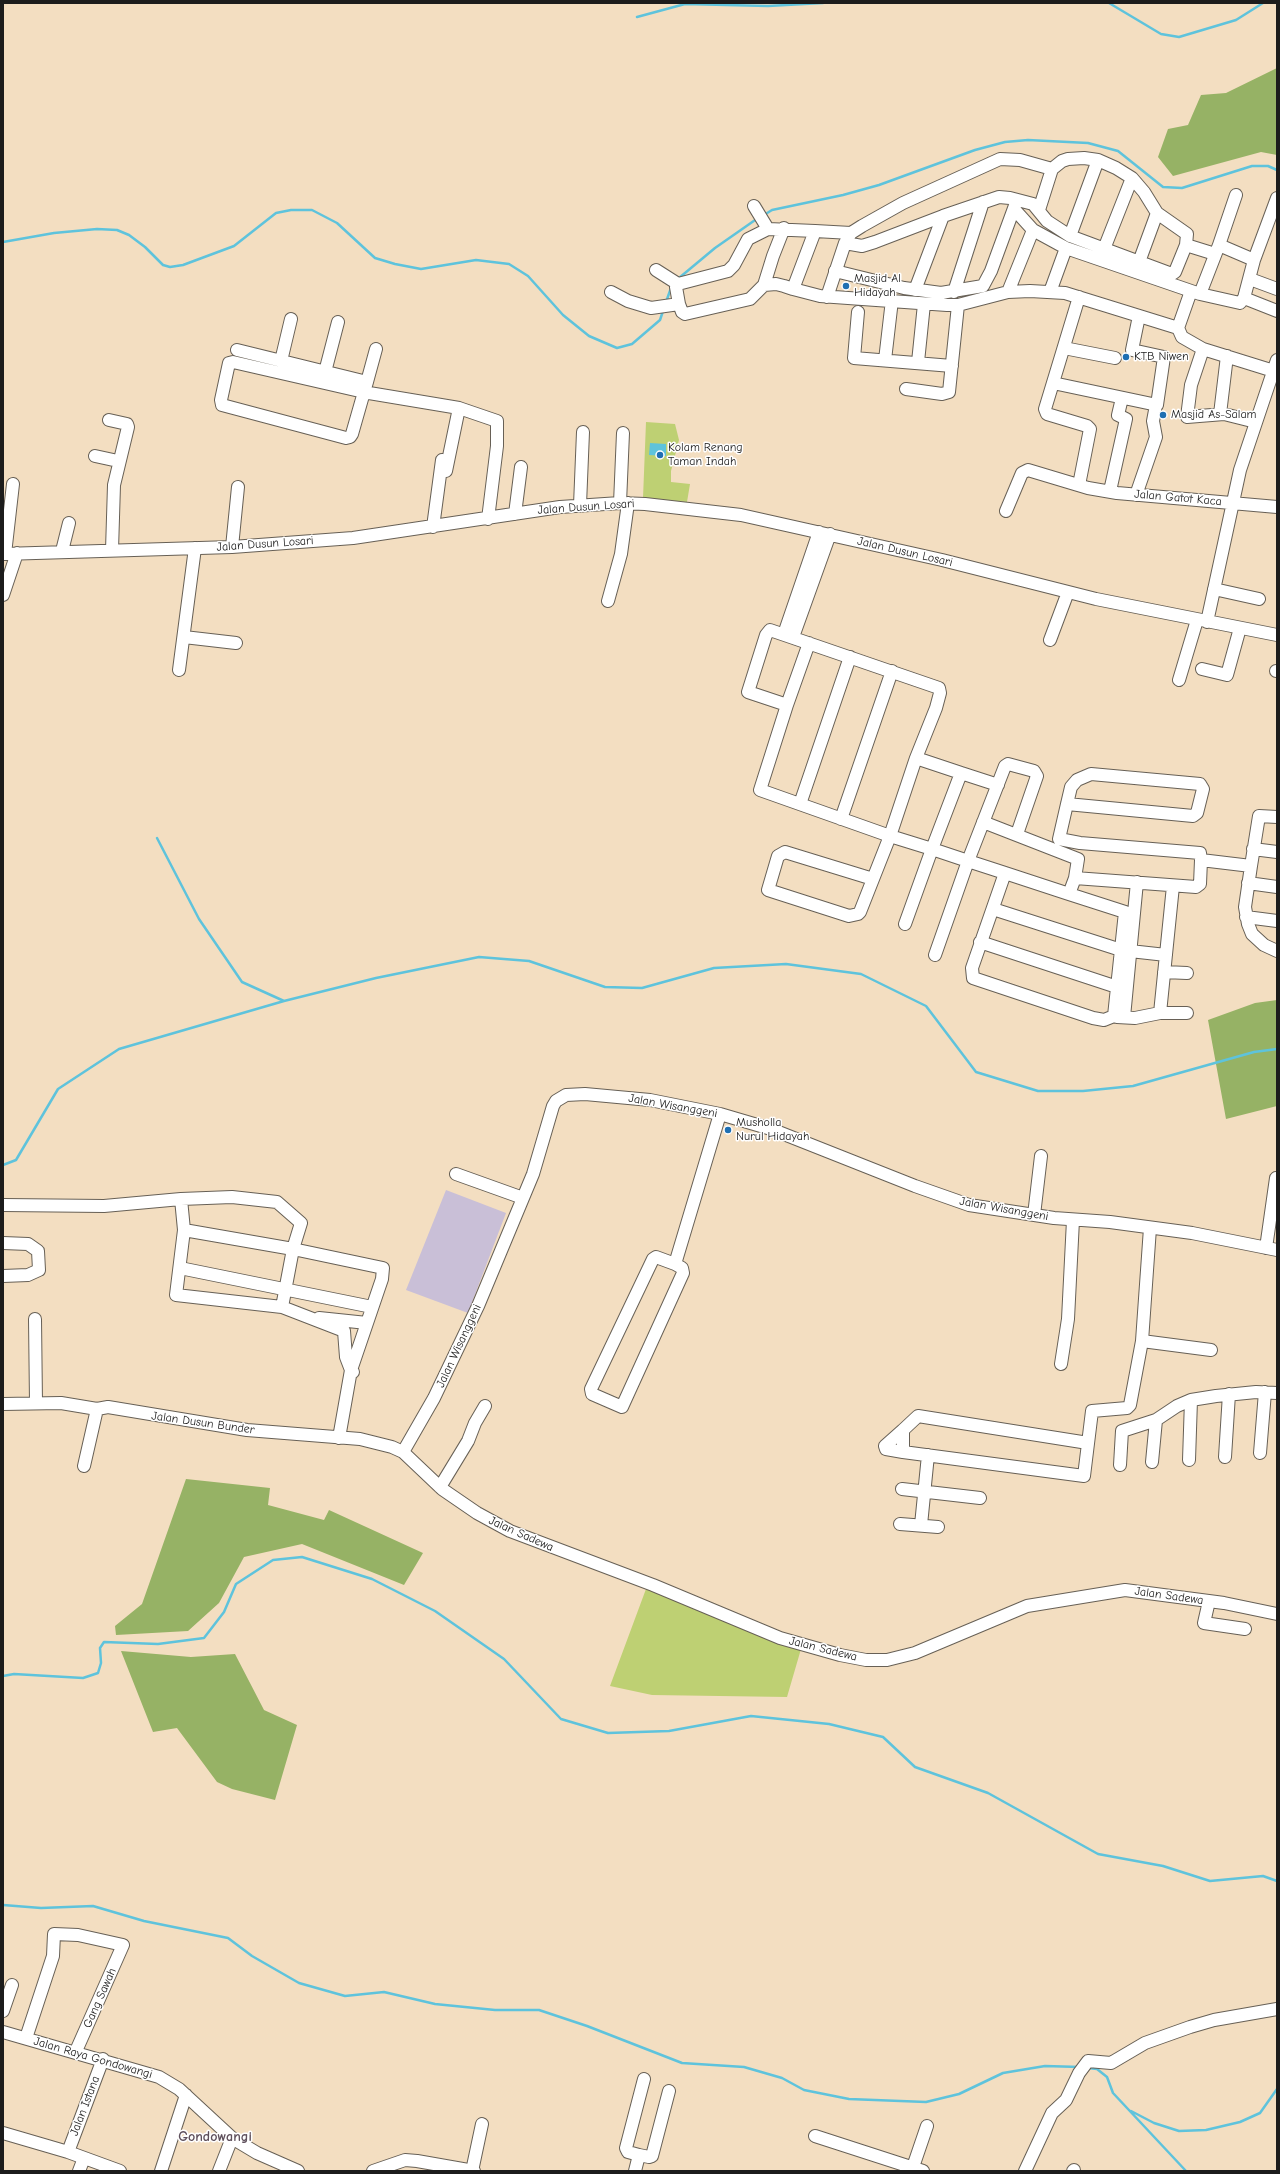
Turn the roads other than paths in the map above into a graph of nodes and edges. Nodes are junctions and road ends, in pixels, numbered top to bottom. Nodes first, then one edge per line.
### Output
1 (1098, 160) junction
2 (1052, 169) junction
3 (1132, 178) junction
4 (1236, 195) dead end
5 (1277, 198) edge
6 (983, 202) junction
7 (1016, 204) junction
8 (755, 208) dead end
9 (1039, 210) junction
10 (1157, 213) junction
11 (943, 216) junction
12 (766, 226) junction
13 (784, 228) junction
14 (1033, 230) junction
15 (815, 231) junction
16 (1070, 236) junction
17 (848, 238) junction
18 (1186, 245) junction
19 (1066, 248) junction
20 (1104, 250) junction
21 (1217, 250) junction
22 (1254, 260) junction
23 (1139, 262) junction
24 (656, 270) dead end
25 (835, 271) junction
26 (1250, 279) junction
27 (675, 282) junction
28 (764, 285) junction
29 (1277, 289) edge
30 (794, 290) junction
31 (915, 290) junction
32 (611, 292) dead end
33 (954, 292) junction
34 (1008, 292) junction
35 (1050, 292) junction
36 (1196, 292) junction
37 (827, 297) junction
38 (1079, 297) junction
39 (1244, 298) junction
40 (892, 300) junction
41 (679, 304) junction
42 (924, 304) junction
43 (958, 305) junction
44 (1277, 311) edge
45 (858, 312) dead end
46 (1139, 316) junction
47 (291, 319) dead end
48 (338, 322) dead end
49 (1178, 328) junction
50 (376, 348) dead end
51 (1064, 348) junction
52 (1203, 348) junction
53 (237, 350) dead end
54 (1228, 356) junction
55 (1115, 358) dead end
56 (884, 360) junction
57 (281, 361) junction
58 (918, 362) junction
59 (952, 366) junction
60 (1276, 367) edge
61 (325, 372) junction
62 (1053, 383) junction
63 (365, 387) junction
64 (906, 389) dead end
65 (1122, 398) junction
66 (1156, 405) junction
67 (459, 408) junction
68 (1220, 414) junction
69 (109, 420) dead end
70 (1256, 422) junction
71 (583, 432) dead end
72 (623, 433) dead end
73 (445, 444) dead end
74 (95, 456) dead end
75 (118, 461) junction
76 (521, 467) dead end
77 (446, 472) dead end
78 (12, 484) dead end
79 (1079, 485) junction
80 (238, 487) dead end
81 (1110, 491) junction
82 (1136, 495) junction
83 (624, 503) junction
84 (1233, 503) junction
85 (580, 505) junction
86 (1277, 507) edge
87 (1006, 512) dead end
88 (515, 514) junction
89 (488, 519) junction
90 (69, 523) dead end
91 (433, 526) junction
92 (824, 533) junction
93 (232, 547) junction
94 (195, 548) junction
95 (112, 550) junction
96 (62, 551) junction
97 (9, 553) edge
98 (1214, 589) junction
99 (1068, 592) junction
100 (3, 595) edge
101 (1259, 599) dead end
102 (608, 601) dead end
103 (1202, 621) junction
104 (1240, 628) junction
105 (788, 635) junction
106 (1277, 635) edge
107 (184, 637) junction
108 (1050, 640) dead end
109 (236, 643) dead end
110 (809, 643) junction
111 (850, 657) junction
112 (1202, 669) dead end
113 (179, 670) dead end
114 (892, 671) junction
115 (1179, 680) dead end
116 (787, 705) junction
117 (916, 758) junction
118 (961, 774) junction
119 (998, 785) junction
120 (800, 804) junction
121 (1066, 804) junction
122 (1277, 817) edge
123 (840, 819) junction
124 (983, 822) junction
125 (1017, 834) junction
126 (890, 836) junction
127 (1080, 843) junction
128 (1058, 844) junction
129 (1253, 849) junction
130 (932, 850) junction
131 (1277, 852) edge
132 (1078, 859) junction
133 (1201, 860) junction
134 (968, 861) junction
135 (1251, 866) junction
136 (1005, 873) junction
137 (1075, 878) junction
138 (873, 879) junction
139 (1137, 882) junction
140 (1248, 883) junction
141 (1173, 886) junction
142 (1277, 887) edge
143 (1069, 894) junction
144 (992, 908) junction
145 (1246, 917) junction
146 (1277, 921) edge
147 (905, 924) dead end
148 (980, 942) junction
149 (1126, 950) junction
150 (1277, 951) edge
151 (1166, 955) junction
152 (935, 956) dead end
153 (1164, 972) junction
154 (1188, 973) dead end
155 (1117, 987) junction
156 (1160, 1013) junction
157 (1187, 1013) dead end
158 (1119, 1017) junction
159 (720, 1114) junction
160 (1041, 1156) dead end
161 (456, 1174) dead end
162 (1276, 1178) edge
163 (523, 1198) junction
164 (181, 1200) junction
165 (3, 1206) edge
166 (1034, 1215) junction
167 (1073, 1220) junction
168 (1150, 1228) junction
169 (184, 1230) junction
170 (3, 1243) edge
171 (293, 1249) junction
172 (1271, 1249) edge
173 (676, 1264) junction
174 (180, 1268) junction
175 (3, 1276) edge
176 (286, 1290) junction
177 (282, 1307) junction
178 (372, 1307) junction
179 (306, 1318) junction
180 (35, 1319) dead end
181 (338, 1319) junction
182 (367, 1323) junction
183 (344, 1331) junction
184 (1142, 1341) junction
185 (1211, 1350) dead end
186 (1061, 1364) dead end
187 (352, 1370) junction
188 (1265, 1392) junction
189 (1277, 1393) edge
190 (1229, 1394) junction
191 (1191, 1400) junction
192 (36, 1403) junction
193 (3, 1404) edge
194 (485, 1406) dead end
195 (97, 1409) junction
196 (1156, 1420) junction
197 (903, 1430) junction
198 (343, 1438) junction
199 (1088, 1443) junction
200 (402, 1452) junction
201 (903, 1452) junction
202 (1260, 1453) dead end
203 (928, 1455) junction
204 (1225, 1457) dead end
205 (1189, 1460) dead end
206 (1152, 1462) dead end
207 (1120, 1465) dead end
208 (84, 1466) dead end
209 (440, 1487) junction
210 (902, 1489) dead end
211 (924, 1491) junction
212 (980, 1498) dead end
213 (900, 1524) dead end
214 (921, 1525) junction
215 (938, 1527) dead end
216 (1209, 1601) junction
217 (1277, 1614) edge
218 (1245, 1629) dead end
219 (12, 1985) dead end
220 (1277, 2009) edge
221 (3, 2011) edge
222 (3, 2032) edge
223 (26, 2038) junction
224 (76, 2051) junction
225 (103, 2059) junction
226 (644, 2079) dead end
227 (669, 2091) dead end
228 (186, 2095) junction
229 (482, 2124) dead end
230 (928, 2126) dead end
231 (3, 2133) edge
232 (814, 2136) dead end
233 (232, 2138) junction
234 (68, 2152) junction
235 (639, 2155) junction
236 (84, 2158) junction
237 (917, 2169) edge
238 (79, 2171) edge
239 (120, 2171) edge
240 (161, 2171) edge
241 (219, 2171) edge
242 (298, 2171) edge
243 (373, 2171) edge
244 (473, 2171) edge
245 (635, 2171) edge
246 (1025, 2171) edge

1 - 2 street
1 - 3 street
1 - 16 street
2 - 9 street
2 - 17 street
3 - 10 street
3 - 20 street
4 - 21 street
5 - 22 street
6 - 7 street
6 - 11 street
6 - 33 street
7 - 9 street
7 - 14 street
7 - 33 street
8 - 12 street
9 - 16 street
10 - 18 street
10 - 23 street
11 - 17 street
11 - 31 street
12 - 13 street
12 - 27 street
13 - 15 street
13 - 28 street
14 - 19 street
14 - 34 street
15 - 17 street
15 - 30 street
16 - 20 street
17 - 25 street
18 - 21 street
18 - 23 street
19 - 35 street
19 - 36 street
20 - 23 street
21 - 22 street
21 - 36 street
22 - 26 street
24 - 27 street
25 - 31 street
25 - 37 street
26 - 29 street
26 - 39 street
27 - 41 street
28 - 30 street
28 - 41 street
30 - 37 street
31 - 33 street
32 - 41 street
34 - 35 street
34 - 43 street
35 - 38 street
36 - 39 street
36 - 49 street
37 - 40 street
38 - 46 street
38 - 51 street
39 - 44 street
40 - 42 street
40 - 56 street
42 - 43 street
42 - 58 street
43 - 59 street
45 - 56 street
46 - 49 street
46 - 66 street
47 - 57 street
48 - 61 street
49 - 52 street
50 - 63 street
51 - 55 street
51 - 62 street
52 - 54 street
52 - 68 street
53 - 57 street
54 - 60 street
54 - 68 street
56 - 58 street
57 - 61 street
58 - 59 street
59 - 64 street
60 - 70 street
61 - 63 street
62 - 65 street
62 - 79 street
63 - 63 street
63 - 67 street
65 - 66 street
65 - 81 street
66 - 82 street
67 - 77 street
67 - 89 street
68 - 70 street
69 - 75 street
70 - 84 street
71 - 85 street
72 - 83 street
73 - 91 street
74 - 75 street
75 - 95 street
76 - 88 street
78 - 97 street
79 - 81 street, Jalan Gatot Kaca
79 - 87 street, Jalan Gatot Kaca
80 - 93 street
81 - 82 street, Jalan Gatot Kaca
82 - 84 street, Jalan Gatot Kaca
83 - 85 street, Jalan Dusun Losari
83 - 92 street, Jalan Dusun Losari
83 - 102 street
84 - 86 street, Jalan Gatot Kaca
84 - 98 street
85 - 88 street, Jalan Dusun Losari
88 - 89 street, Jalan Dusun Losari
89 - 91 street, Jalan Dusun Losari
90 - 96 street
91 - 93 street, Jalan Dusun Losari
92 - 99 street, Jalan Dusun Losari
92 - 105 street
93 - 94 street, Jalan Dusun Losari
94 - 95 street, Jalan Dusun Losari
94 - 107 street
95 - 96 street, Jalan Dusun Losari
96 - 97 street, Jalan Dusun Losari
97 - 100 street
98 - 101 street
98 - 103 street
99 - 103 street, Jalan Dusun Losari
99 - 108 street
103 - 104 street, Jalan Dusun Losari
103 - 115 street
104 - 106 street, Jalan Dusun Losari
104 - 112 street
105 - 110 street
105 - 116 street
107 - 109 street
107 - 113 street
110 - 111 street
110 - 116 street
111 - 114 street
111 - 120 street
114 - 117 street
114 - 123 street
116 - 120 street
117 - 118 street
117 - 126 street
118 - 119 street
118 - 130 street
119 - 124 street
119 - 125 street
120 - 123 street
121 - 121 street
121 - 128 street
122 - 129 street
123 - 126 street
124 - 125 street
124 - 134 street
125 - 128 street
126 - 130 street
126 - 138 street
127 - 128 street
127 - 132 street
127 - 133 street
128 - 132 street
129 - 131 street
129 - 135 street
130 - 134 street
130 - 147 street
132 - 137 street
133 - 135 street
133 - 141 street
134 - 136 street
134 - 152 street
135 - 140 street
136 - 143 street
136 - 144 street
137 - 139 street
137 - 143 street
138 - 138 street
139 - 141 street
139 - 149 street
140 - 142 street
140 - 145 street
141 - 151 street
143 - 149 street
144 - 148 street
144 - 149 street
145 - 146 street
145 - 150 street
148 - 155 street
148 - 158 street
149 - 151 street
149 - 155 street
149 - 158 street
151 - 153 street
153 - 154 street
153 - 156 street
155 - 158 street
156 - 157 street
156 - 158 street
159 - 163 street, Jalan Wisanggeni
159 - 166 street, Jalan Wisanggeni
159 - 173 street
160 - 166 street
161 - 163 street
162 - 172 street
163 - 200 street, Jalan Wisanggeni
164 - 165 street
164 - 169 street
164 - 171 street
166 - 167 street, Jalan Wisanggeni
167 - 168 street, Jalan Wisanggeni
167 - 186 street
168 - 172 street, Jalan Wisanggeni
168 - 184 street
169 - 171 street
169 - 174 street
170 - 175 street
171 - 176 street
171 - 178 street
173 - 173 street
174 - 176 street
174 - 177 street
176 - 177 street
176 - 178 street
177 - 179 street
178 - 182 street
179 - 181 street
179 - 183 street
180 - 192 street
181 - 182 street
181 - 183 street
182 - 187 street
183 - 187 street
184 - 185 street
184 - 199 street
187 - 198 street
188 - 189 street
188 - 190 street
188 - 202 street
190 - 191 street
190 - 204 street
191 - 196 street
191 - 205 street
192 - 193 street, Jalan Dusun Bunder
192 - 195 street, Jalan Dusun Bunder
194 - 209 street
195 - 198 street, Jalan Dusun Bunder
195 - 208 street
196 - 206 street
196 - 207 street
197 - 199 street
197 - 201 street
197 - 201 street
198 - 200 street, Jalan Dusun Bunder
199 - 203 street
200 - 209 street, Jalan Sadewa
201 - 203 street
203 - 211 street
209 - 216 street, Jalan Sadewa
210 - 211 street
211 - 212 street
211 - 214 street
213 - 214 street
214 - 215 street
216 - 217 street, Jalan Sadewa
216 - 218 street
219 - 221 street
220 - 246 street
222 - 223 street, Jalan Raya Gondowangi
223 - 224 street, Jalan Raya Gondowangi
223 - 224 street, Gang Sawah
224 - 225 street, Jalan Raya Gondowangi
225 - 228 street, Jalan Raya Gondowangi
225 - 234 street, Jalan Istana
226 - 235 street
227 - 235 street
228 - 233 street, Jalan Raya Gondowangi
228 - 240 street
229 - 244 street
230 - 237 street
231 - 234 street
232 - 237 street
233 - 241 street
233 - 242 street, Jalan Raya Gondowangi
234 - 236 street
235 - 245 street
236 - 238 street
236 - 239 street
243 - 244 street

